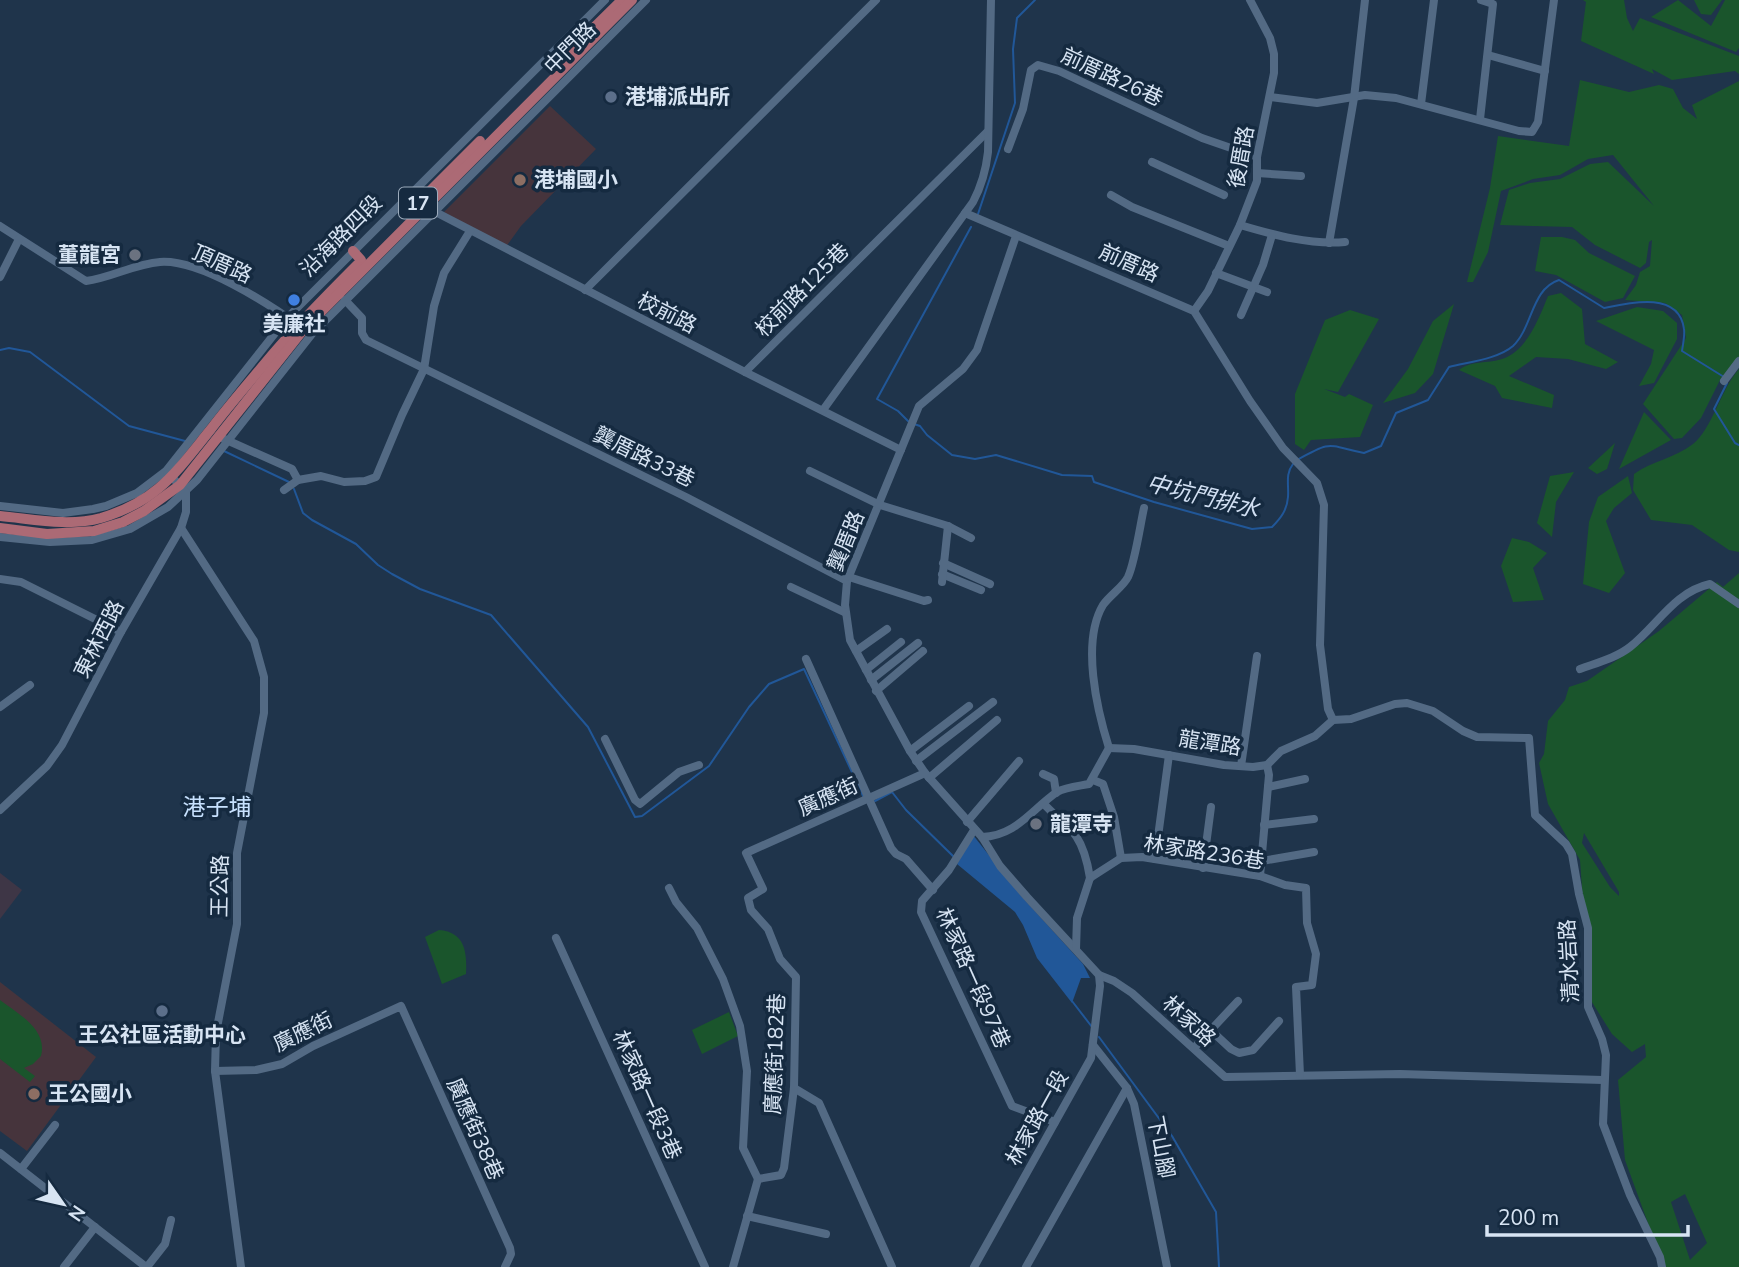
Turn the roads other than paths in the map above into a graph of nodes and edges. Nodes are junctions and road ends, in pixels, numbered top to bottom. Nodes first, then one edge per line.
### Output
1 (605, 0) edge
2 (622, 0) edge
3 (632, 0) edge
4 (646, 0) edge
5 (876, 0) edge
6 (991, 0) edge
7 (1250, 0) edge
8 (1365, 0) edge
9 (1434, 0) edge
10 (1481, 0) edge
11 (1554, 0) edge
12 (1493, 2) edge
13 (563, 42) junction
14 (577, 55) junction
15 (1488, 55) junction
16 (1545, 71) junction
17 (530, 74) joint
18 (544, 88) junction
19 (1270, 97) junction
20 (1354, 98) junction
21 (1421, 104) junction
22 (1479, 119) junction
23 (987, 132) junction
24 (1008, 149) dead end
25 (1257, 157) junction
26 (1152, 162) dead end
27 (1257, 173) junction
28 (1301, 176) dead end
29 (1111, 195) dead end
30 (1224, 195) dead end
31 (425, 207) junction
32 (965, 213) junction
33 (1240, 225) junction
34 (0, 226) edge
35 (470, 231) junction
36 (1272, 234) junction
37 (1016, 236) junction
38 (19, 239) junction
39 (1345, 242) dead end
40 (1329, 243) junction
41 (1229, 246) junction
42 (353, 251) junction
43 (361, 260) junction
44 (1216, 273) junction
45 (0, 277) edge
46 (1252, 289) junction
47 (585, 290) junction
48 (1266, 292) dead end
49 (345, 300) junction
50 (1195, 311) junction
51 (1241, 315) dead end
52 (287, 317) junction
53 (304, 329) junction
54 (1739, 361) edge
55 (424, 369) junction
56 (745, 372) junction
57 (1727, 378) dead end
58 (823, 410) junction
59 (212, 437) junction
60 (901, 450) junction
61 (201, 452) junction
62 (810, 471) dead end
63 (298, 480) junction
64 (176, 481) junction
65 (285, 489) dead end
66 (880, 505) junction
67 (0, 506) edge
68 (1144, 508) dead end
69 (7, 513) edge
70 (948, 526) junction
71 (181, 527) junction
72 (0, 528) edge
73 (0, 537) edge
74 (971, 538) dead end
75 (943, 563) junction
76 (0, 579) edge
77 (848, 579) junction
78 (990, 584) dead end
79 (791, 587) dead end
80 (981, 590) dead end
81 (928, 600) dead end
82 (1739, 604) edge
83 (846, 613) junction
84 (887, 628) dead end
85 (121, 632) junction
86 (901, 642) dead end
87 (856, 651) junction
88 (1257, 656) dead end
89 (806, 659) dead end
90 (1580, 669) dead end
91 (866, 670) junction
92 (871, 680) junction
93 (30, 685) dead end
94 (876, 691) junction
95 (993, 702) dead end
96 (969, 706) dead end
97 (0, 707) edge
98 (886, 709) joint
99 (998, 720) dead end
100 (1334, 720) junction
101 (1529, 738) joint
102 (605, 739) dead end
103 (1109, 748) junction
104 (910, 751) junction
105 (1169, 755) junction
106 (916, 761) junction
107 (1019, 761) dead end
108 (699, 765) dead end
109 (1267, 765) junction
110 (1241, 766) junction
111 (1043, 774) dead end
112 (927, 776) junction
113 (1306, 779) dead end
114 (1093, 780) junction
115 (1268, 787) junction
116 (1056, 793) junction
117 (868, 801) junction
118 (1044, 804) junction
119 (1211, 807) dead end
120 (0, 810) edge
121 (1314, 819) dead end
122 (967, 822) junction
123 (1264, 825) junction
124 (974, 830) junction
125 (982, 837) junction
126 (1314, 852) dead end
127 (746, 853) joint
128 (1121, 858) junction
129 (1155, 859) junction
130 (1262, 861) junction
131 (1203, 868) junction
132 (1260, 876) junction
133 (1090, 878) junction
134 (668, 888) dead end
135 (933, 890) junction
136 (556, 938) dead end
137 (1076, 949) junction
138 (1099, 975) junction
139 (1238, 1002) dead end
140 (401, 1006) joint
141 (1189, 1010) dead end
142 (1279, 1021) dead end
143 (1211, 1030) junction
144 (1093, 1045) junction
145 (1194, 1048) junction
146 (215, 1071) junction
147 (1300, 1075) junction
148 (1603, 1080) junction
149 (793, 1088) junction
150 (1127, 1088) junction
151 (1055, 1122) junction
152 (55, 1125) dead end
153 (0, 1153) edge
154 (21, 1169) junction
155 (758, 1179) junction
156 (747, 1216) junction
157 (171, 1220) dead end
158 (95, 1227) junction
159 (826, 1234) dead end
160 (64, 1267) edge
161 (146, 1267) edge
162 (240, 1267) edge
163 (505, 1267) edge
164 (705, 1267) edge
165 (733, 1267) edge
166 (892, 1267) edge
167 (974, 1267) edge
168 (1026, 1267) edge
169 (1167, 1267) edge
170 (1662, 1267) edge

1 - 13 street, 中門路
2 - 14 main road, 中門路 / 17
3 - 14 main road, 中門路 / 17
4 - 14 street, 中門路
5 - 47 street
6 - 23 street
7 - 19 street, 後厝路
8 - 20 street
9 - 21 street
10 - 12 street
11 - 16 street
12 - 15 street
13 - 14 street
13 - 17 street, 中門路
14 - 18 main road, 中門路 / 17
14 - 18 street, 中門路
15 - 16 street
15 - 22 street
16 - 22 street
17 - 42 street, 沿海路四段
18 - 31 main road, 沿海路四段 / 17
18 - 31 street, 沿海路四段
19 - 20 street
19 - 25 street, 後厝路
20 - 21 street
20 - 40 street
21 - 22 street
23 - 32 street
23 - 56 street, 校前路125巷
24 - 25 street, 前厝路26巷
25 - 27 street, 後厝路
26 - 30 street
27 - 28 street
27 - 33 street, 後厝路
29 - 41 street
31 - 35 street, 校前路
31 - 43 main road, 沿海路四段 / 17
31 - 49 street, 沿海路四段
31 - 53 main road, 沿海路四段 / 17
32 - 37 street, 前厝路
32 - 58 street
33 - 36 street
33 - 41 street, 後厝路
34 - 38 street, 頂厝路
35 - 47 street, 校前路
35 - 55 street
36 - 40 street
36 - 46 street
37 - 50 street, 前厝路
37 - 60 street, 龔厝路
38 - 45 street
38 - 52 street, 頂厝路
39 - 40 street
41 - 44 street, 後厝路
42 - 43 main road
42 - 52 street, 沿海路四段
43 - 53 main road, 沿海路四段 / 17
44 - 46 street
44 - 50 street, 後厝路
46 - 48 street
46 - 51 street
47 - 56 street, 校前路
49 - 53 street, 沿海路四段
49 - 55 street, 龔厝路33巷
50 - 100 street
52 - 53 street, 頂厝路
52 - 59 street, 沿海路四段
53 - 59 main road, 沿海路四段 / 17
54 - 57 street
55 - 63 street
55 - 77 street, 龔厝路33巷
56 - 58 street, 校前路
58 - 60 street, 校前路
59 - 61 main road, 17
59 - 61 street
59 - 63 street
60 - 66 street, 龔厝路
61 - 64 main road, 17
61 - 64 street
62 - 66 street
63 - 65 street
64 - 69 main road, 17
64 - 71 street, 東林西路
64 - 72 main road, 17
64 - 73 street
66 - 70 street
66 - 77 street, 龔厝路
67 - 69 street
68 - 103 street
70 - 74 street
70 - 75 street
71 - 85 street, 東林西路
71 - 146 street, 王公路
75 - 78 street
75 - 80 street
76 - 85 street
77 - 81 street, 龔厝路33巷
77 - 83 street, 龔厝路
79 - 83 street
82 - 90 street
83 - 87 street, 龔厝路
84 - 87 street
85 - 120 street, 東林西路
86 - 91 street
87 - 91 street, 龔厝路
88 - 110 street
89 - 117 street
91 - 92 street, 龔厝路
92 - 94 street, 龔厝路
92 - 94 street
93 - 97 street
94 - 98 street, 龔厝路
95 - 106 street
96 - 104 street
98 - 104 street, 林家路
99 - 112 street, 廣應街
100 - 101 street, 龍潭路
100 - 109 street, 龍潭路
101 - 148 street, 清水岩路
102 - 108 street
103 - 105 street, 龍潭路
103 - 114 street
104 - 106 street, 林家路
105 - 110 street, 龍潭路
105 - 129 street
106 - 112 street, 林家路
107 - 122 street
109 - 110 street, 龍潭路
109 - 115 street
111 - 116 street
112 - 117 street, 廣應街
112 - 122 street, 林家路
113 - 115 street
114 - 116 street
114 - 128 street
115 - 123 street
116 - 118 street
117 - 127 street, 廣應街
117 - 135 street
118 - 125 street
118 - 133 street
119 - 131 street
121 - 123 street
122 - 124 street, 林家路
123 - 130 street
124 - 125 street, 林家路
124 - 135 street, 林家路一段97巷
125 - 137 street, 林家路
126 - 130 street
127 - 149 street, 廣應街182巷
128 - 129 street, 林家路236巷
128 - 133 street, 林家路236巷
129 - 131 street, 林家路236巷
130 - 132 street
131 - 132 street, 林家路236巷
132 - 147 street, 林家路236巷
133 - 137 street
134 - 155 street
135 - 151 street, 林家路一段97巷
136 - 164 street, 林家路一段3巷
137 - 138 street, 林家路
138 - 144 street, 林家路一段
138 - 145 street, 林家路
139 - 143 street
140 - 146 street, 廣應街
140 - 163 street, 廣應街38巷
141 - 143 street
142 - 143 street
143 - 145 street
144 - 150 street, 下山腳
144 - 151 street, 林家路一段
145 - 147 street, 林家路
146 - 162 street, 王公路
147 - 148 street, 林家路
148 - 170 street, 清水岩路
149 - 155 street, 廣應街182巷
149 - 166 street
150 - 168 street
150 - 169 street, 下山腳
151 - 167 street, 林家路一段
152 - 154 street
153 - 154 street
154 - 158 street
155 - 156 street
156 - 159 street
156 - 165 street
157 - 161 street
158 - 160 street
158 - 161 street

